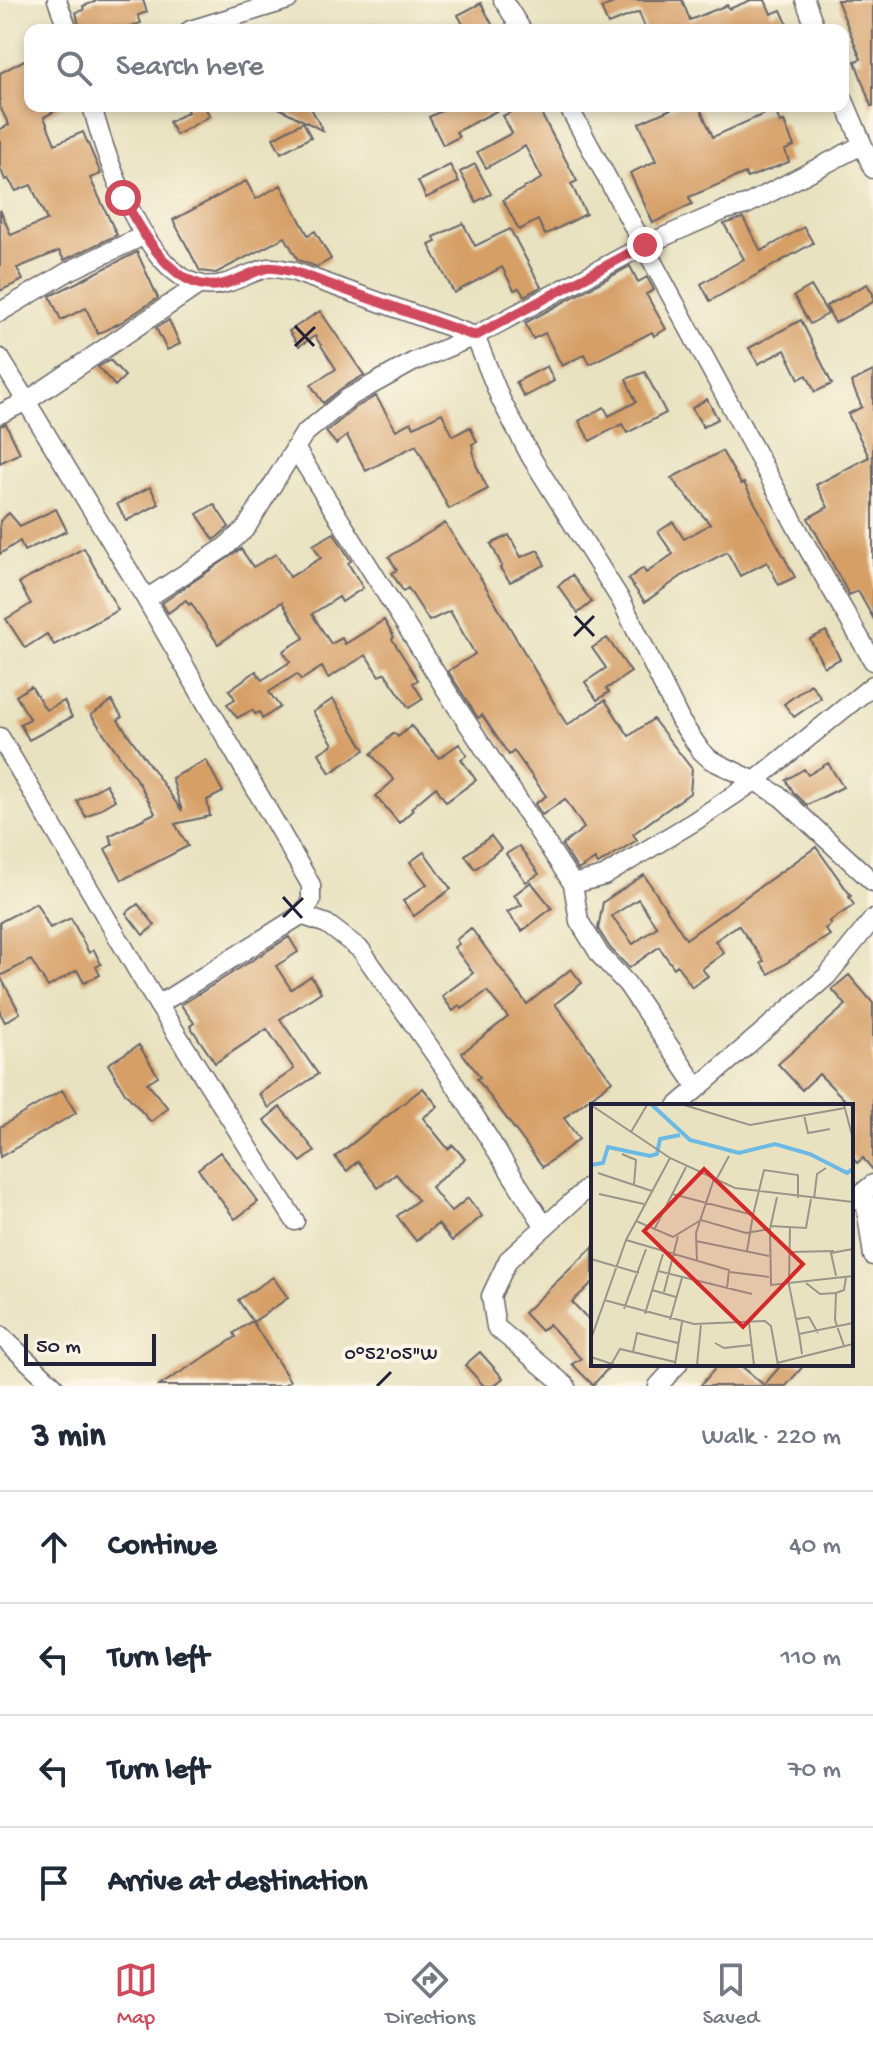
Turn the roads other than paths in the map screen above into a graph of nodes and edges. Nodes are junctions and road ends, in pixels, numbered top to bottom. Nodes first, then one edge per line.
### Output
1 (57, 0) edge
2 (288, 0) edge
3 (503, 0) edge
4 (805, 0) edge
5 (66, 24) edge
6 (210, 24) edge
7 (518, 24) edge
8 (814, 24) edge
9 (94, 112) edge
10 (571, 112) edge
11 (849, 112) edge
12 (862, 145) junction
13 (873, 168) edge
14 (145, 235) junction
15 (645, 245) junction
16 (200, 284) junction
17 (0, 312) edge
18 (475, 336) junction
19 (0, 358) edge
20 (27, 401) junction
21 (0, 414) edge
22 (295, 448) junction
23 (146, 599) junction
24 (873, 661) edge
25 (873, 685) edge
26 (0, 737) edge
27 (755, 781) junction
28 (873, 882) edge
29 (573, 884) junction
30 (301, 915) junction
31 (873, 919) edge
32 (158, 1005) junction
33 (697, 1087) junction
34 (679, 1104) edge
35 (591, 1185) edge
36 (863, 1193) edge
37 (295, 1221) dead end
38 (545, 1227) junction
39 (873, 1256) edge
40 (0, 1335) edge
41 (676, 1366) edge
42 (54, 1386) edge
43 (566, 1386) edge
44 (658, 1386) edge

1 - 5 street
2 - 6 street
3 - 7 street
4 - 8 street
9 - 14 street
10 - 15 street
11 - 12 street
12 - 13 street
12 - 15 street
14 - 16 street
14 - 17 street
15 - 18 street
15 - 24 street
16 - 18 street
16 - 20 street
18 - 22 street
18 - 27 street
19 - 20 street
20 - 21 street
20 - 23 street
22 - 23 street
22 - 29 street
23 - 30 street
25 - 27 street
26 - 32 street
27 - 28 street
27 - 29 street
29 - 33 street
30 - 32 street
30 - 38 street
31 - 33 street
32 - 37 street
33 - 34 street
35 - 38 street
36 - 39 street
38 - 43 street
40 - 42 street
41 - 44 street

